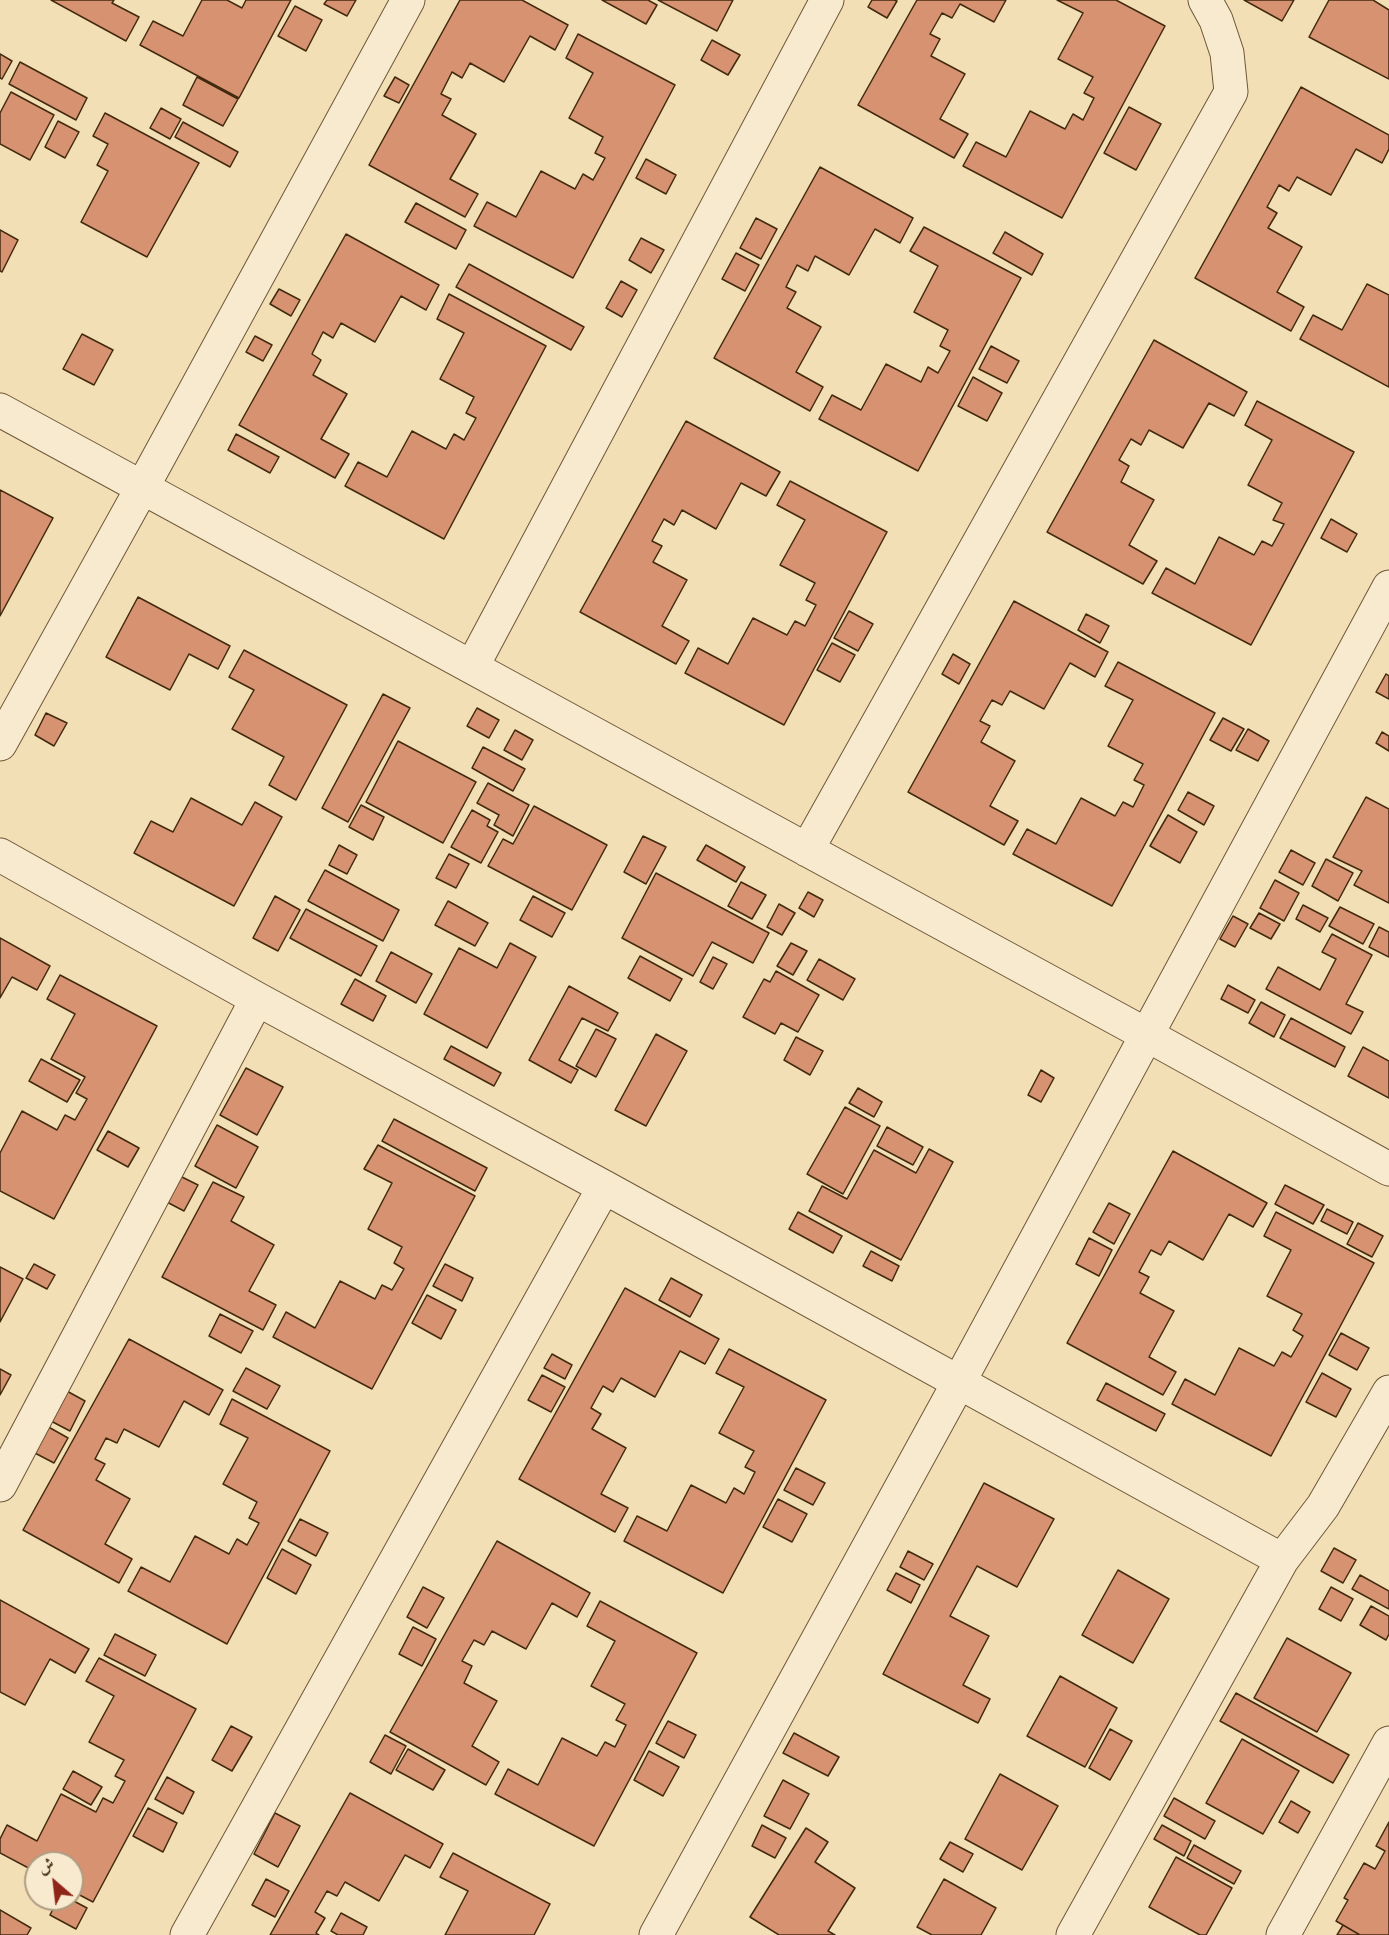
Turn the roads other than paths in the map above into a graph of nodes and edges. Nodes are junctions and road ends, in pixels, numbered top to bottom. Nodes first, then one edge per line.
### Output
1 (408, 0) edge
2 (827, 0) edge
3 (1205, 0) edge
4 (0, 410) edge
5 (142, 488) junction
6 (1389, 587) edge
7 (472, 667) junction
8 (0, 744) edge
9 (807, 850) junction
10 (0, 855) edge
11 (257, 999) junction
12 (1147, 1035) junction
13 (1389, 1169) edge
14 (604, 1187) junction
15 (959, 1382) junction
16 (1389, 1392) edge
17 (0, 1485) edge
18 (1282, 1560) junction
19 (1389, 1743) edge
20 (187, 1935) edge
21 (656, 1935) edge
22 (1074, 1935) edge
23 (1283, 1935) edge

1 - 5 street
2 - 7 street
3 - 9 street
4 - 5 street
5 - 7 street
5 - 8 street
6 - 12 street
7 - 9 street
9 - 12 street
10 - 11 street
11 - 14 street
11 - 17 street
12 - 13 street
12 - 15 street
14 - 15 street
14 - 20 street
15 - 18 street
15 - 21 street
16 - 18 street
18 - 22 street
19 - 23 street

